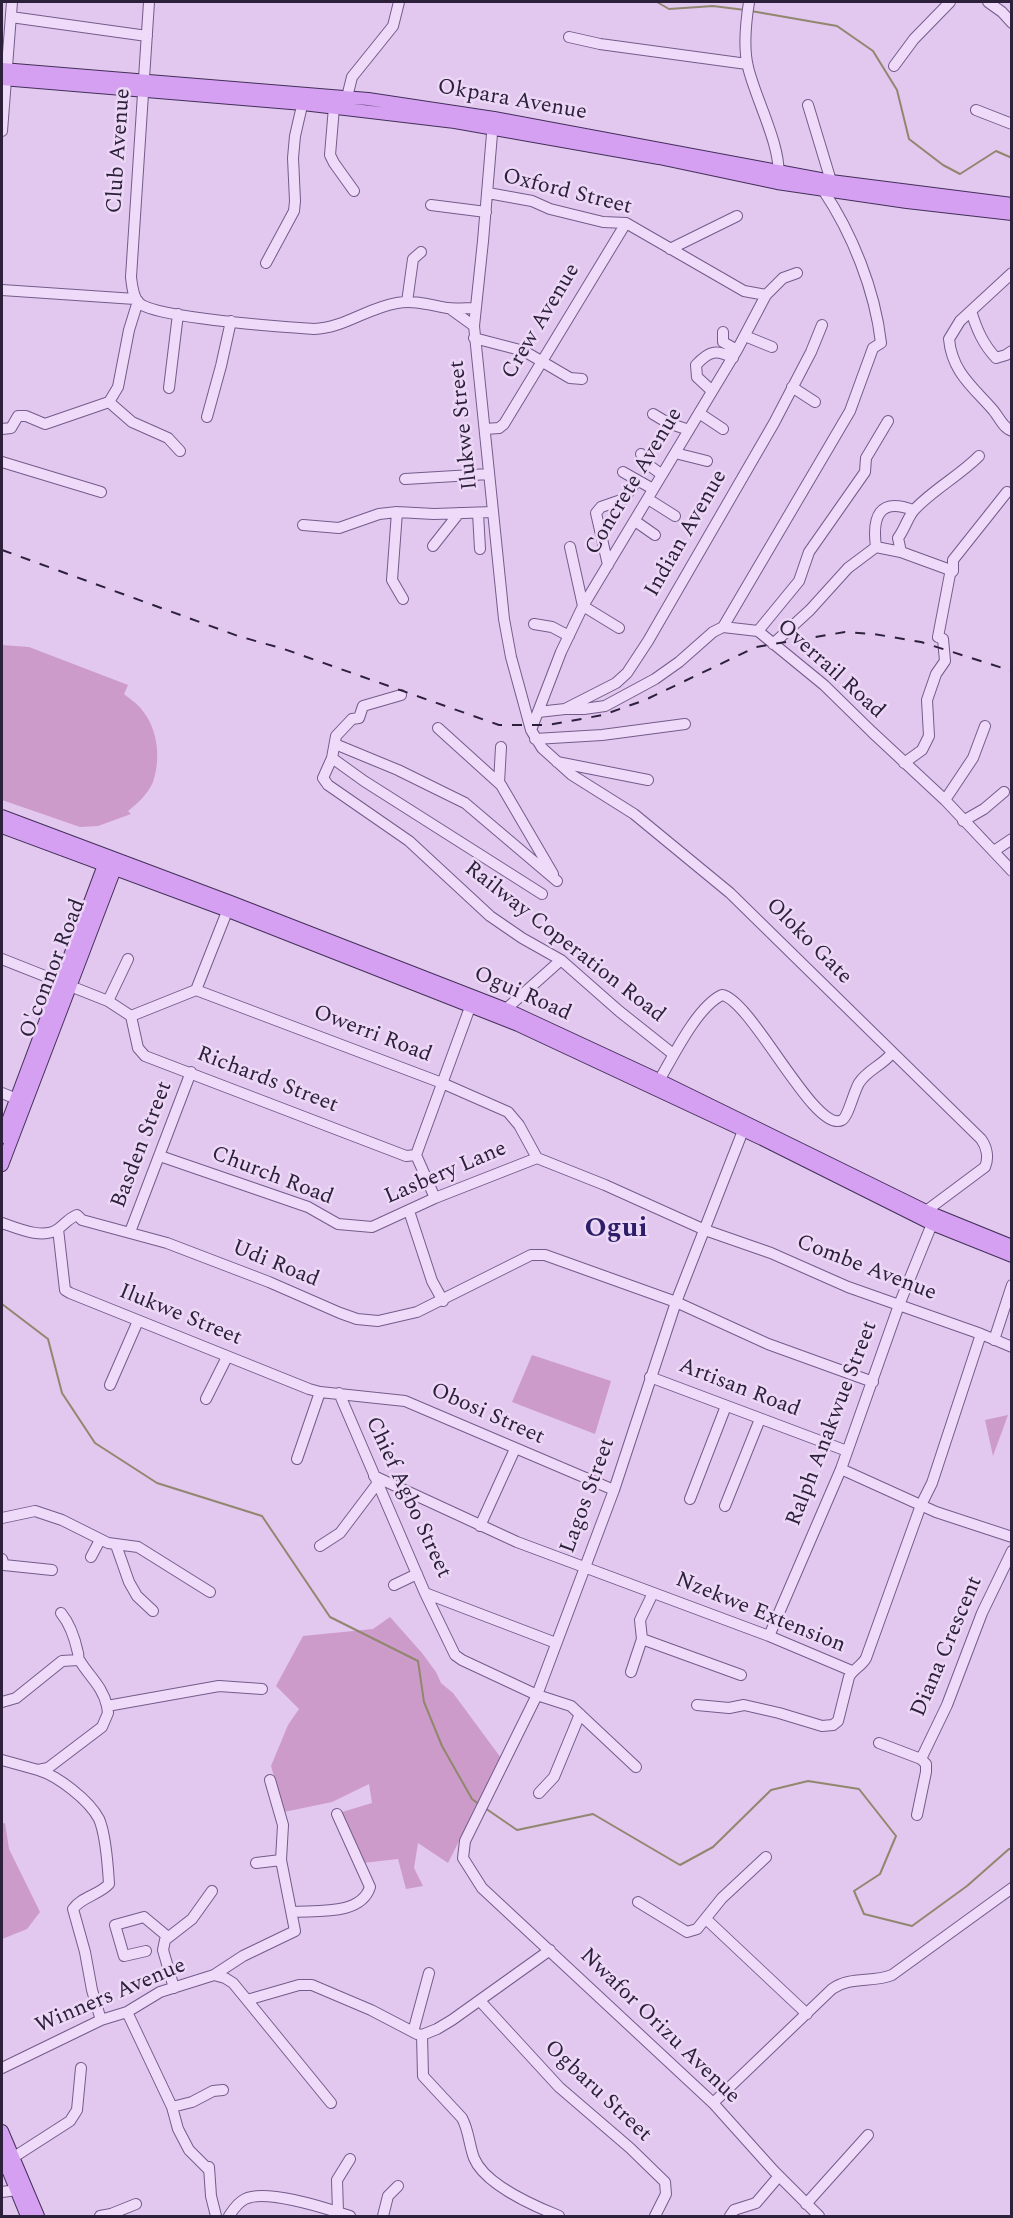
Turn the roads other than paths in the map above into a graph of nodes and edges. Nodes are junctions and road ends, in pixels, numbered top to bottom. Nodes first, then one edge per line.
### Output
1 (12, 2) edge
2 (149, 2) edge
3 (399, 2) edge
4 (950, 2) edge
5 (988, 2) edge
6 (748, 6) edge
7 (10, 17) junction
8 (1011, 23) edge
9 (147, 36) junction
10 (569, 37) dead end
11 (747, 64) junction
12 (894, 66) dead end
13 (4, 74) edge
14 (143, 85) junction
15 (347, 97) junction
16 (304, 98) junction
17 (808, 105) dead end
18 (334, 107) junction
19 (976, 110) dead end
20 (493, 123) junction
21 (1011, 124) edge
22 (2, 131) edge
23 (778, 177) junction
24 (827, 185) junction
25 (354, 191) dead end
26 (488, 194) junction
27 (1011, 204) edge
28 (431, 205) dead end
29 (486, 212) junction
30 (1011, 214) edge
31 (737, 216) dead end
32 (626, 223) junction
33 (670, 249) junction
34 (421, 252) dead end
35 (266, 263) dead end
36 (798, 273) dead end
37 (1011, 273) edge
38 (2, 290) edge
39 (744, 291) junction
40 (766, 295) junction
41 (136, 300) junction
42 (407, 302) junction
43 (760, 306) junction
44 (448, 308) junction
45 (475, 308) junction
46 (971, 311) junction
47 (178, 314) junction
48 (231, 321) junction
49 (822, 325) dead end
50 (474, 326) junction
51 (723, 332) dead end
52 (745, 336) junction
53 (474, 338) junction
54 (772, 347) dead end
55 (1011, 351) edge
56 (735, 354) junction
57 (543, 361) junction
58 (582, 379) dead end
59 (792, 387) junction
60 (169, 388) dead end
61 (712, 391) junction
62 (109, 402) junction
63 (815, 402) dead end
64 (699, 413) junction
65 (653, 414) dead end
66 (207, 417) dead end
67 (888, 421) dead end
68 (2, 429) edge
69 (485, 429) junction
70 (723, 429) dead end
71 (1010, 429) edge
72 (689, 430) junction
73 (180, 451) dead end
74 (675, 453) junction
75 (641, 454) dead end
76 (979, 456) dead end
77 (706, 461) dead end
78 (2, 462) edge
79 (623, 472) dead end
80 (489, 474) junction
81 (661, 474) junction
82 (405, 479) dead end
83 (637, 480) junction
84 (101, 492) dead end
85 (1007, 492) dead end
86 (651, 494) junction
87 (913, 510) junction
88 (397, 512) junction
89 (493, 512) junction
90 (459, 513) junction
91 (478, 513) junction
92 (675, 516) dead end
93 (635, 521) junction
94 (303, 525) dead end
95 (655, 535) dead end
96 (433, 546) dead end
97 (570, 547) dead end
98 (876, 547) junction
99 (480, 549) dead end
100 (901, 552) junction
101 (608, 565) junction
102 (953, 571) junction
103 (403, 599) dead end
104 (583, 606) junction
105 (534, 624) dead end
106 (723, 627) junction
107 (619, 628) dead end
108 (758, 631) junction
109 (569, 636) junction
110 (773, 644) junction
111 (401, 695) dead end
112 (566, 709) junction
113 (532, 714) junction
114 (685, 724) dead end
115 (985, 726) dead end
116 (438, 728) dead end
117 (533, 734) junction
118 (335, 744) junction
119 (501, 747) dead end
120 (332, 758) junction
121 (556, 762) junction
122 (904, 763) junction
123 (648, 780) dead end
124 (499, 783) junction
125 (1004, 792) dead end
126 (945, 800) junction
127 (2, 816) edge
128 (963, 822) junction
129 (2, 827) edge
130 (1011, 839) edge
131 (994, 851) junction
132 (90, 860) junction
133 (111, 862) junction
134 (1011, 871) edge
135 (131, 874) junction
136 (102, 886) junction
137 (542, 894) dead end
138 (230, 906) junction
139 (2, 959) edge
140 (129, 959) dead end
141 (561, 960) junction
142 (65, 983) junction
143 (196, 990) junction
144 (108, 1001) junction
145 (472, 1001) junction
146 (506, 1009) junction
147 (130, 1016) junction
148 (892, 1053) junction
149 (673, 1054) junction
150 (192, 1072) junction
151 (442, 1083) junction
152 (657, 1084) junction
153 (2, 1093) edge
154 (21, 1101) junction
155 (745, 1126) junction
156 (2, 1137) edge
157 (416, 1155) junction
158 (160, 1156) junction
159 (537, 1158) junction
160 (2, 1165) edge
161 (435, 1198) junction
162 (409, 1211) junction
163 (931, 1217) junction
164 (2, 1223) edge
165 (372, 1227) joint
166 (58, 1229) junction
167 (705, 1230) junction
168 (130, 1232) junction
169 (1011, 1246) edge
170 (1011, 1256) edge
171 (1011, 1285) edge
172 (443, 1300) junction
173 (676, 1302) junction
174 (899, 1305) junction
175 (138, 1321) junction
176 (981, 1334) junction
177 (994, 1340) junction
178 (1011, 1347) edge
179 (227, 1357) junction
180 (650, 1377) junction
181 (873, 1382) junction
182 (110, 1385) dead end
183 (320, 1392) junction
184 (339, 1394) junction
185 (206, 1399) dead end
186 (726, 1406) junction
187 (760, 1419) junction
188 (515, 1449) junction
189 (847, 1451) junction
190 (297, 1459) dead end
191 (841, 1469) junction
192 (376, 1480) junction
193 (614, 1490) junction
194 (690, 1498) dead end
195 (921, 1505) junction
196 (725, 1506) dead end
197 (2, 1518) edge
198 (480, 1526) junction
199 (1011, 1537) edge
200 (100, 1540) junction
201 (116, 1545) junction
202 (320, 1546) dead end
203 (1011, 1551) edge
204 (91, 1557) dead end
205 (2, 1559) edge
206 (584, 1566) junction
207 (52, 1570) dead end
208 (417, 1574) junction
209 (394, 1585) dead end
210 (210, 1592) dead end
211 (425, 1593) junction
212 (653, 1593) junction
213 (153, 1611) dead end
214 (61, 1613) dead end
215 (769, 1636) junction
216 (642, 1639) junction
217 (556, 1643) junction
218 (78, 1660) junction
219 (852, 1671) junction
220 (632, 1672) dead end
221 (741, 1676) dead end
222 (262, 1689) dead end
223 (537, 1695) junction
224 (2, 1702) edge
225 (697, 1705) dead end
226 (107, 1706) junction
227 (580, 1714) junction
228 (879, 1743) dead end
229 (921, 1759) junction
230 (2, 1760) edge
231 (636, 1767) dead end
232 (43, 1769) junction
233 (270, 1780) dead end
234 (538, 1793) dead end
235 (337, 1814) dead end
236 (917, 1815) dead end
237 (766, 1857) dead end
238 (281, 1860) junction
239 (256, 1863) dead end
240 (469, 1869) joint
241 (1011, 1888) edge
242 (212, 1891) dead end
243 (639, 1902) dead end
244 (292, 1912) junction
245 (706, 1919) junction
246 (168, 1937) junction
247 (550, 1950) junction
248 (146, 1951) dead end
249 (429, 1972) dead end
250 (214, 1975) junction
251 (174, 1988) junction
252 (247, 2000) junction
253 (480, 2001) junction
254 (127, 2012) junction
255 (807, 2014) junction
256 (101, 2020) junction
257 (417, 2033) junction
258 (2, 2068) edge
259 (81, 2068) dead end
260 (223, 2090) dead end
261 (331, 2103) dead end
262 (713, 2103) junction
263 (171, 2107) junction
264 (2, 2131) edge
265 (868, 2135) dead end
266 (8, 2156) edge
267 (350, 2159) dead end
268 (15, 2173) junction
269 (779, 2176) junction
270 (398, 2187) dead end
271 (17, 2190) junction
272 (2, 2192) edge
273 (136, 2204) dead end
274 (806, 2204) junction
275 (332, 2213) edge
276 (27, 2217) edge
277 (38, 2217) edge
278 (100, 2217) edge
279 (216, 2217) edge
280 (229, 2217) edge
281 (350, 2217) edge
282 (383, 2217) edge
283 (559, 2217) edge
284 (655, 2217) edge
285 (730, 2217) edge
286 (819, 2217) edge

1 - 7 street
2 - 9 street, Club Avenue
3 - 15 street
4 - 12 street
5 - 8 street
6 - 11 street
7 - 9 street
7 - 13 street
9 - 14 street, Club Avenue
10 - 11 street
11 - 23 street
13 - 14 main road, Okpara Avenue
13 - 22 street
14 - 16 main road, Okpara Avenue
14 - 41 street, Club Avenue
15 - 16 main road, Okpara Avenue
15 - 20 main road, Okpara Avenue
16 - 18 main road, Okpara Avenue
16 - 35 street
17 - 24 street
18 - 20 main road, Okpara Avenue
18 - 25 street
19 - 21 street
20 - 23 main road, Okpara Avenue
20 - 26 street, Ilukwe Street
23 - 24 main road, Okpara Avenue
24 - 27 main road, Okpara Avenue
24 - 30 main road, Okpara Avenue
24 - 106 street
26 - 29 street, Ilukwe Street
26 - 32 street, Oxford Street
28 - 29 street
29 - 45 street, Ilukwe Street
31 - 33 street
32 - 33 street, Oxford Street
32 - 57 street, Crew Avenue
33 - 39 street, Oxford Street
34 - 42 street
36 - 40 street, Concrete Avenue
37 - 46 street
38 - 41 street
39 - 40 street, Oxford Street
39 - 43 street
40 - 43 street, Concrete Avenue
41 - 47 street
41 - 62 street
42 - 44 street
42 - 48 street
43 - 52 street, Concrete Avenue
44 - 45 street
44 - 50 street
45 - 50 street, Ilukwe Street
46 - 55 street
46 - 71 street
47 - 48 street
47 - 60 street
48 - 66 street
49 - 59 street, Indian Avenue
50 - 53 street, Ilukwe Street
51 - 56 street
52 - 54 street
52 - 56 street, Concrete Avenue
53 - 57 street
53 - 69 street, Ilukwe Street
56 - 61 street, Concrete Avenue
56 - 61 street
57 - 58 street
57 - 69 street, Crew Avenue
59 - 63 street
59 - 112 street, Indian Avenue
61 - 64 street, Concrete Avenue
62 - 68 street
62 - 73 street
64 - 70 street
64 - 72 street, Concrete Avenue
65 - 72 street
67 - 108 street
69 - 80 street, Ilukwe Street
72 - 74 street, Concrete Avenue
74 - 77 street
74 - 81 street, Concrete Avenue
75 - 81 street
76 - 87 street
78 - 84 street
79 - 83 street
80 - 82 street
80 - 89 street, Ilukwe Street
81 - 86 street, Concrete Avenue
83 - 86 street
83 - 101 street
85 - 102 street
86 - 92 street
86 - 93 street, Concrete Avenue
87 - 98 street
87 - 100 street
88 - 90 street
88 - 94 street
88 - 103 street
89 - 91 street
89 - 113 street, Ilukwe Street
90 - 91 street
90 - 96 street
91 - 99 street
93 - 95 street
93 - 101 street, Concrete Avenue
97 - 104 street
98 - 100 street
98 - 110 street
100 - 102 street
101 - 104 street, Concrete Avenue
102 - 122 street
104 - 107 street
104 - 109 street, Concrete Avenue
105 - 109 street
106 - 108 street, Overrail Road
106 - 112 street
108 - 110 street, Overrail Road
109 - 113 street, Concrete Avenue
110 - 122 street, Overrail Road
111 - 118 street
112 - 113 street, Indian Avenue
113 - 117 street, Oloko Gate
114 - 117 street
115 - 126 street
116 - 124 street
117 - 121 street, Oloko Gate
118 - 120 street
118 - 124 street
119 - 124 street
120 - 137 street
120 - 141 street, Railway Coperation Road
121 - 123 street
121 - 148 street, Oloko Gate
122 - 126 street, Overrail Road
125 - 128 street
126 - 128 street, Overrail Road
127 - 133 main road, Ogui Road
128 - 131 street, Overrail Road
129 - 132 main road, Ogui Road
130 - 131 street
131 - 134 street, Overrail Road
132 - 133 main road, Ogui Road
132 - 136 main road
133 - 135 main road, Ogui Road
133 - 136 main road, O'connor Road
133 - 138 main road, Ogui Road
135 - 136 main road
135 - 138 main road, Ogui Road
136 - 142 main road, O'connor Road
138 - 143 street
138 - 145 main road, Ogui Road
139 - 142 street
140 - 144 street
141 - 146 street
141 - 149 street, Railway Coperation Road
142 - 144 street
142 - 154 main road, O'connor Road
143 - 147 street
143 - 151 street, Owerri Road
144 - 147 street
145 - 146 main road, Ogui Road
145 - 151 street
145 - 152 main road, Ogui Road
146 - 152 main road, Ogui Road
147 - 150 street, Richards Street
148 - 149 street, Railway Coperation Road
148 - 163 street, Oloko Gate
149 - 152 street
150 - 157 street, Richards Street
150 - 158 street, Basden Street
151 - 157 street
151 - 159 street, Owerri Road
152 - 155 main road, Ogui Road
153 - 154 street
154 - 156 main road, O'connor Road
154 - 160 main road, O'connor Road
155 - 163 main road, Ogui Road
155 - 167 street, Lagos Street
157 - 161 street
158 - 165 street, Church Road
158 - 168 street, Basden Street
159 - 161 street, Lasbery Lane
159 - 167 street
161 - 162 street, Lasbery Lane
162 - 165 street, Lasbery Lane
162 - 172 street
163 - 169 main road, Ogui Road
163 - 170 main road, Ogui Road
163 - 174 street, Ralph Anakwue Street
164 - 166 street, Udi Road
166 - 168 street, Udi Road
166 - 175 street, Ilukwe Street
167 - 173 street, Lagos Street
167 - 174 street, Combe Avenue
168 - 172 street, Udi Road
171 - 177 street
172 - 173 street, Udi Road
173 - 180 street, Lagos Street
173 - 181 street
174 - 176 street, Combe Avenue
174 - 181 street, Ralph Anakwue Street
175 - 179 street, Ilukwe Street
175 - 182 street
176 - 177 street, Combe Avenue
176 - 195 street
177 - 178 street, Combe Avenue
179 - 183 street, Ilukwe Street
179 - 185 street
180 - 186 street, Artisan Road
180 - 193 street, Lagos Street
181 - 189 street, Ralph Anakwue Street
183 - 184 street, Ilukwe Street
183 - 190 street
184 - 188 street, Obosi Street
184 - 192 street, Chief Agbo Street
186 - 187 street, Artisan Road
186 - 194 street
187 - 189 street, Artisan Road
187 - 196 street
188 - 193 street, Obosi Street
188 - 198 street
189 - 191 street, Ralph Anakwue Street
191 - 195 street
191 - 215 street, Ralph Anakwue Street
192 - 198 street, Nzekwe Extension
192 - 202 street
192 - 208 street, Chief Agbo Street
193 - 206 street, Lagos Street
195 - 199 street
195 - 219 street
197 - 200 street
198 - 206 street, Nzekwe Extension
200 - 201 street
200 - 204 street
201 - 210 street
201 - 213 street
203 - 229 street, Diana Crescent
205 - 207 street
206 - 212 street, Nzekwe Extension
206 - 217 street, Lagos Street
208 - 209 street
208 - 211 street, Chief Agbo Street
211 - 217 street, Chief Agbo Street
211 - 223 street
212 - 215 street, Nzekwe Extension
212 - 216 street, Nzekwe Extension
214 - 218 street
215 - 219 street, Nzekwe Extension
216 - 220 street, Nzekwe Extension
216 - 221 street
217 - 223 street, Lagos Street
218 - 224 street
218 - 226 street
219 - 225 street
222 - 226 street
223 - 227 street
223 - 240 street, Lagos Street
226 - 232 street
227 - 231 street
227 - 234 street
228 - 229 street
229 - 236 street
230 - 232 street
232 - 256 street
233 - 238 street
235 - 244 street
237 - 245 street
238 - 239 street
238 - 244 street
240 - 247 street, Nwafor Orizu Avenue
241 - 255 street
242 - 246 street
243 - 245 street
244 - 250 street
245 - 255 street
246 - 248 street
246 - 251 street
247 - 253 street
247 - 262 street, Nwafor Orizu Avenue
249 - 257 street
250 - 251 street, Winners Avenue
250 - 252 street, Winners Avenue
251 - 254 street, Winners Avenue
252 - 257 street
252 - 261 street, Winners Avenue
253 - 257 street
253 - 284 street, Ogbaru Street
254 - 256 street, Winners Avenue
254 - 263 street
255 - 262 street
256 - 258 street, Winners Avenue
257 - 283 street
259 - 266 street
260 - 263 street
262 - 269 street, Nwafor Orizu Avenue
263 - 279 street
264 - 266 main road
265 - 274 street
266 - 268 main road
267 - 275 street
268 - 271 main road
268 - 277 main road
269 - 274 street, Nwafor Orizu Avenue
269 - 285 street
270 - 282 street
271 - 272 street
271 - 276 main road
273 - 278 street
274 - 286 street, Nwafor Orizu Avenue
275 - 280 street
275 - 281 street

